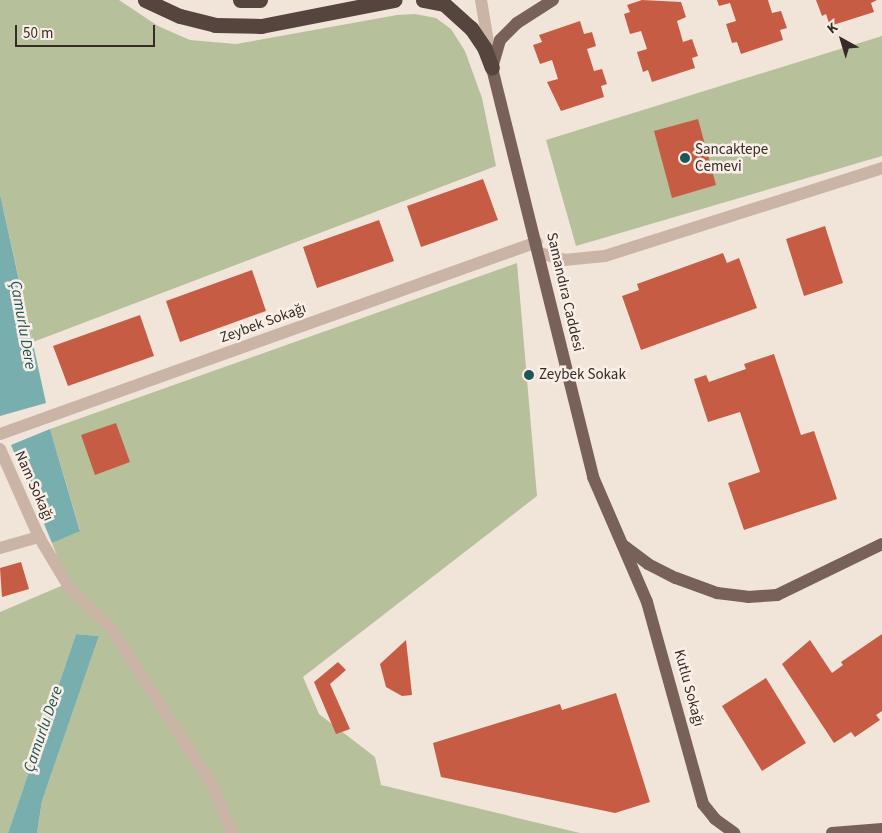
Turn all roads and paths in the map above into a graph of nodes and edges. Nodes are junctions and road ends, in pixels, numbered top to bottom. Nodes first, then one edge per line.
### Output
1 (145, 0) edge
2 (240, 0) edge
3 (260, 0) edge
4 (394, 0) edge
5 (423, 0) edge
6 (481, 0) edge
7 (553, 0) edge
8 (492, 68) junction
9 (882, 168) edge
10 (538, 248) junction
11 (0, 434) edge
12 (0, 449) edge
13 (39, 537) junction
14 (621, 543) junction
15 (882, 544) edge
16 (0, 548) edge
17 (882, 829) edge
18 (232, 833) edge
19 (734, 833) edge
20 (832, 833) edge

1 - 4 highway
2 - 3 highway
5 - 8 highway
6 - 8 street, Samandıra Caddesi
7 - 8 main road
8 - 10 main road, Samandıra Caddesi
9 - 10 street
10 - 11 street, Zeybek Sokağı
10 - 14 main road, Samandıra Caddesi
12 - 13 street, Nam Sokağı
13 - 16 street
13 - 18 street, Nam Sokağı
14 - 15 main road, Samandıra Caddesi
14 - 19 main road, Kutlu Sokağı
17 - 20 main road

